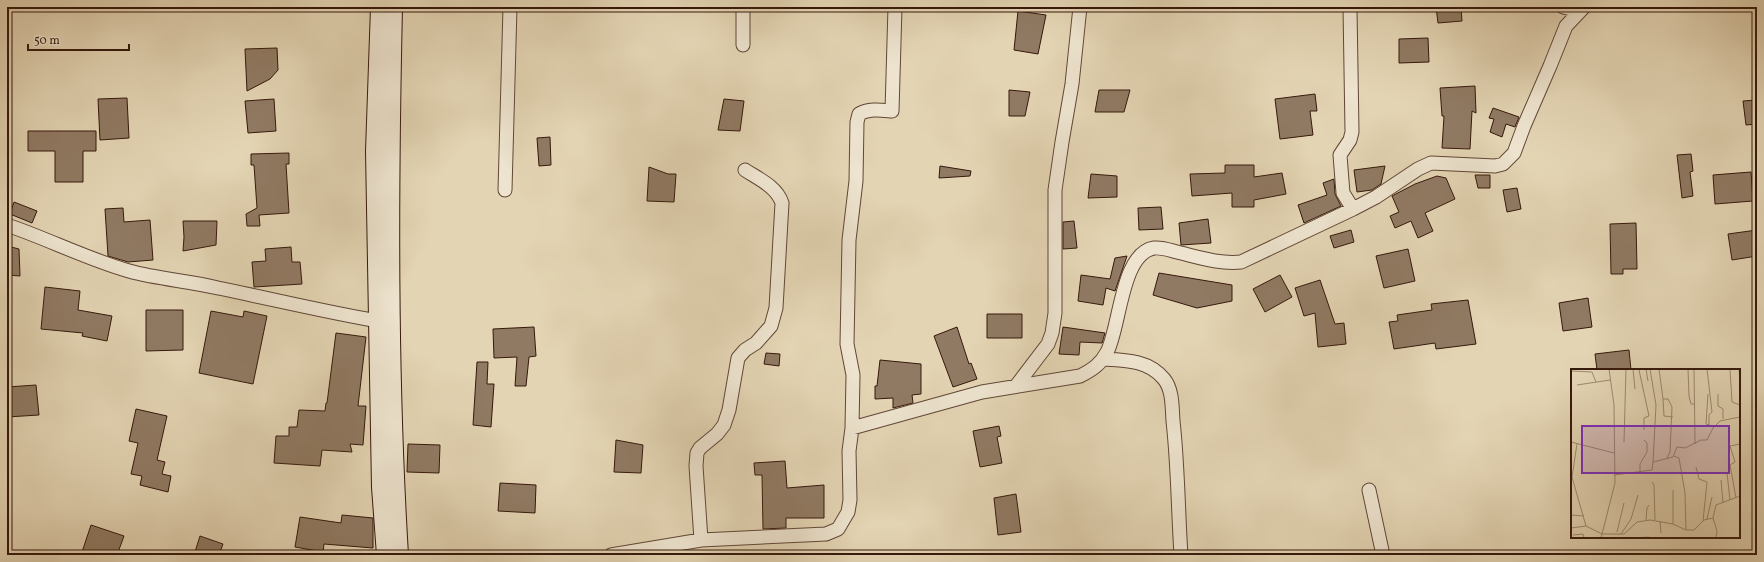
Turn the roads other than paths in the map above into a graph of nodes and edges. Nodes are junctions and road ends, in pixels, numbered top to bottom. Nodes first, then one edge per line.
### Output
1 (380, 7) edge
2 (393, 7) edge
3 (510, 7) edge
4 (743, 7) edge
5 (895, 7) edge
6 (1080, 7) edge
7 (1350, 7) edge
8 (1563, 7) edge
9 (1582, 9) edge
10 (743, 45) dead end
11 (746, 170) dead end
12 (505, 190) dead end
13 (1353, 209) junction
14 (7, 225) edge
15 (385, 321) junction
16 (1103, 359) junction
17 (1016, 386) junction
18 (852, 428) junction
19 (1369, 490) dead end
20 (701, 540) junction
21 (386, 555) edge
22 (399, 555) edge
23 (611, 555) edge
24 (1180, 555) edge
25 (1384, 555) edge

1 - 15 main road
2 - 15 main road
3 - 12 street
4 - 10 street
5 - 18 street
6 - 17 street
7 - 13 street
8 - 9 street
9 - 13 street
11 - 20 street
13 - 16 street
14 - 15 street
15 - 21 main road
15 - 22 main road
16 - 17 street
16 - 24 street
17 - 18 street
18 - 20 street
19 - 25 street
20 - 23 street

